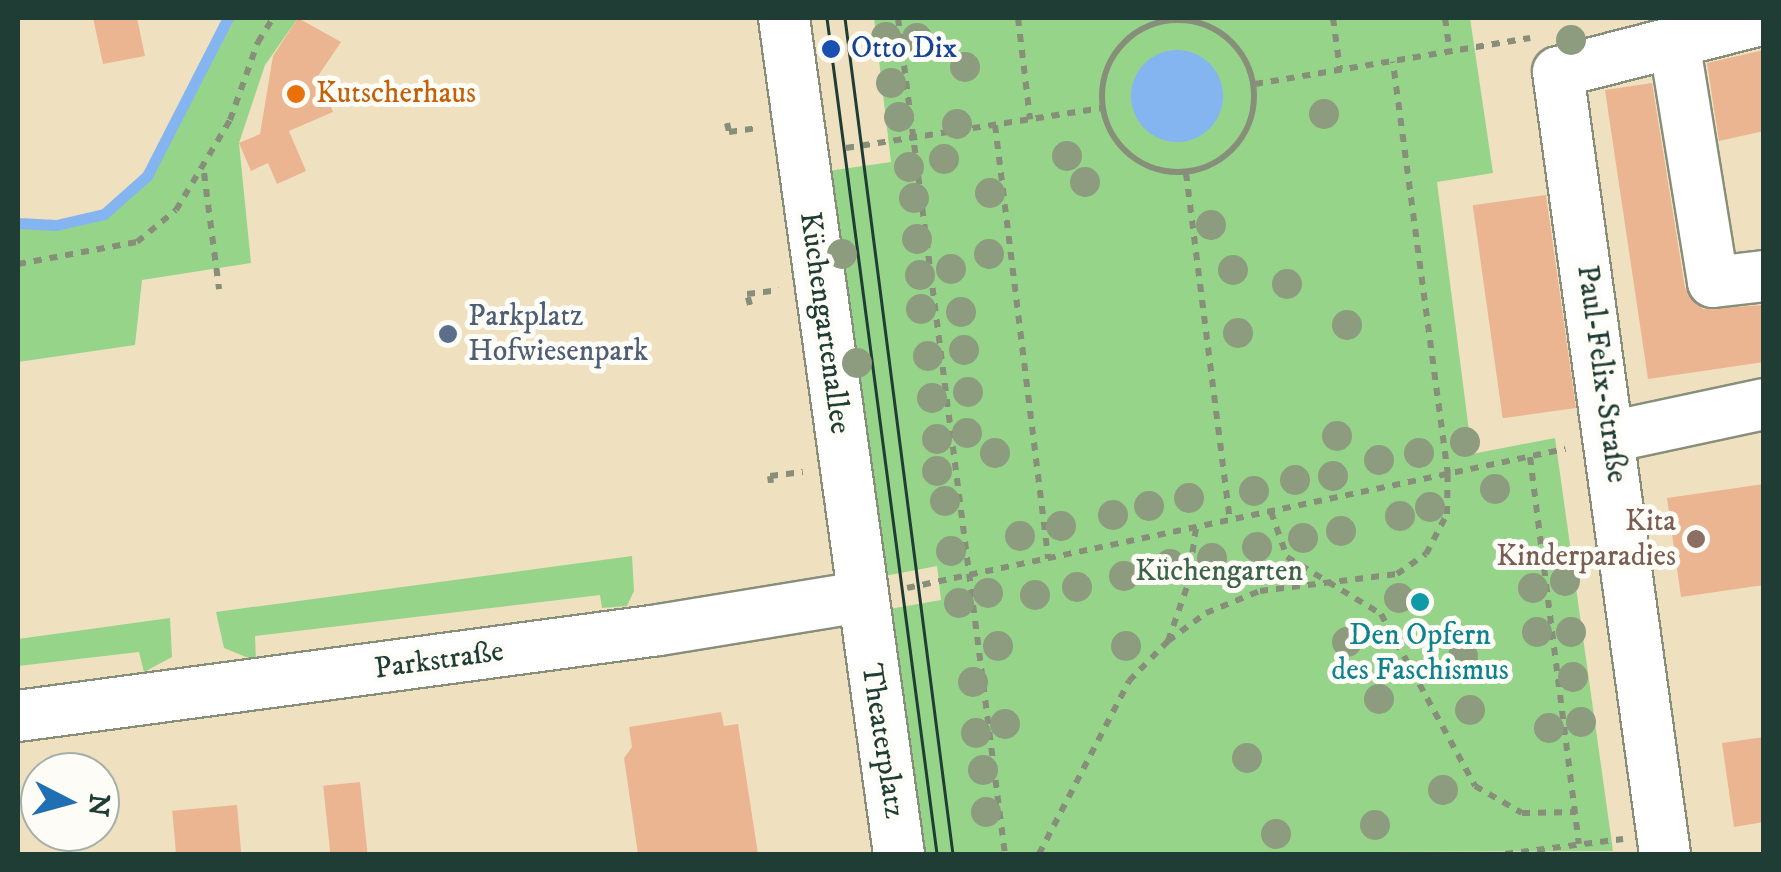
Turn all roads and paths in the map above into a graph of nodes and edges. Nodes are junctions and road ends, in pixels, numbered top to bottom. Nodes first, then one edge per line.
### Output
1 (274, 18) edge
2 (784, 18) edge
3 (898, 18) edge
4 (1018, 18) edge
5 (1166, 18) edge
6 (1333, 18) edge
7 (1445, 18) edge
8 (1764, 18) edge
9 (1674, 41) junction
10 (1450, 52) junction
11 (1393, 62) junction
12 (1340, 70) junction
13 (1558, 72) junction
14 (1255, 84) junction
15 (1102, 108) junction
16 (1030, 120) junction
17 (995, 125) junction
18 (913, 138) junction
19 (802, 156) junction
20 (204, 172) junction
21 (1186, 173) junction
22 (18, 264) edge
23 (1764, 276) edge
24 (219, 289) dead end
25 (1764, 404) edge
26 (1610, 438) junction
27 (1530, 458) junction
28 (1448, 475) junction
29 (1271, 512) junction
30 (1230, 521) junction
31 (1196, 528) junction
32 (1048, 559) junction
33 (969, 576) junction
34 (1325, 584) junction
35 (862, 612) junction
36 (1168, 641) junction
37 (18, 716) edge
38 (1576, 812) junction
39 (1580, 844) junction
40 (1664, 844) edge
41 (899, 854) edge
42 (1005, 854) edge
43 (1039, 854) edge
44 (1505, 854) edge

1 - 20 path
2 - 19 street, Küchengartenallee
3 - 18 path
4 - 16 path
5 - 14 path
5 - 15 path
6 - 12 path
7 - 10 path
8 - 9 street
9 - 13 street
9 - 23 street
10 - 11 path
10 - 13 path
11 - 12 path
11 - 28 path
12 - 14 path
13 - 26 street, Paul-Felix-Straße
14 - 21 path
15 - 16 path
15 - 21 path
16 - 17 path
17 - 18 path
17 - 32 path
18 - 19 path
18 - 33 path
19 - 35 street, Küchengartenallee
20 - 22 path
20 - 24 path
21 - 30 path
25 - 26 street
26 - 27 path
26 - 40 street, Paul-Felix-Straße
27 - 28 path
27 - 38 path
28 - 29 path
28 - 34 path
29 - 30 path
29 - 34 path
30 - 31 path
31 - 32 path
31 - 36 path
32 - 33 path
33 - 35 path
33 - 42 path
34 - 36 path
34 - 38 path
35 - 37 street, Parkstraße
35 - 41 street, Theaterplatz
36 - 43 path
38 - 39 path
39 - 40 path
39 - 44 path

